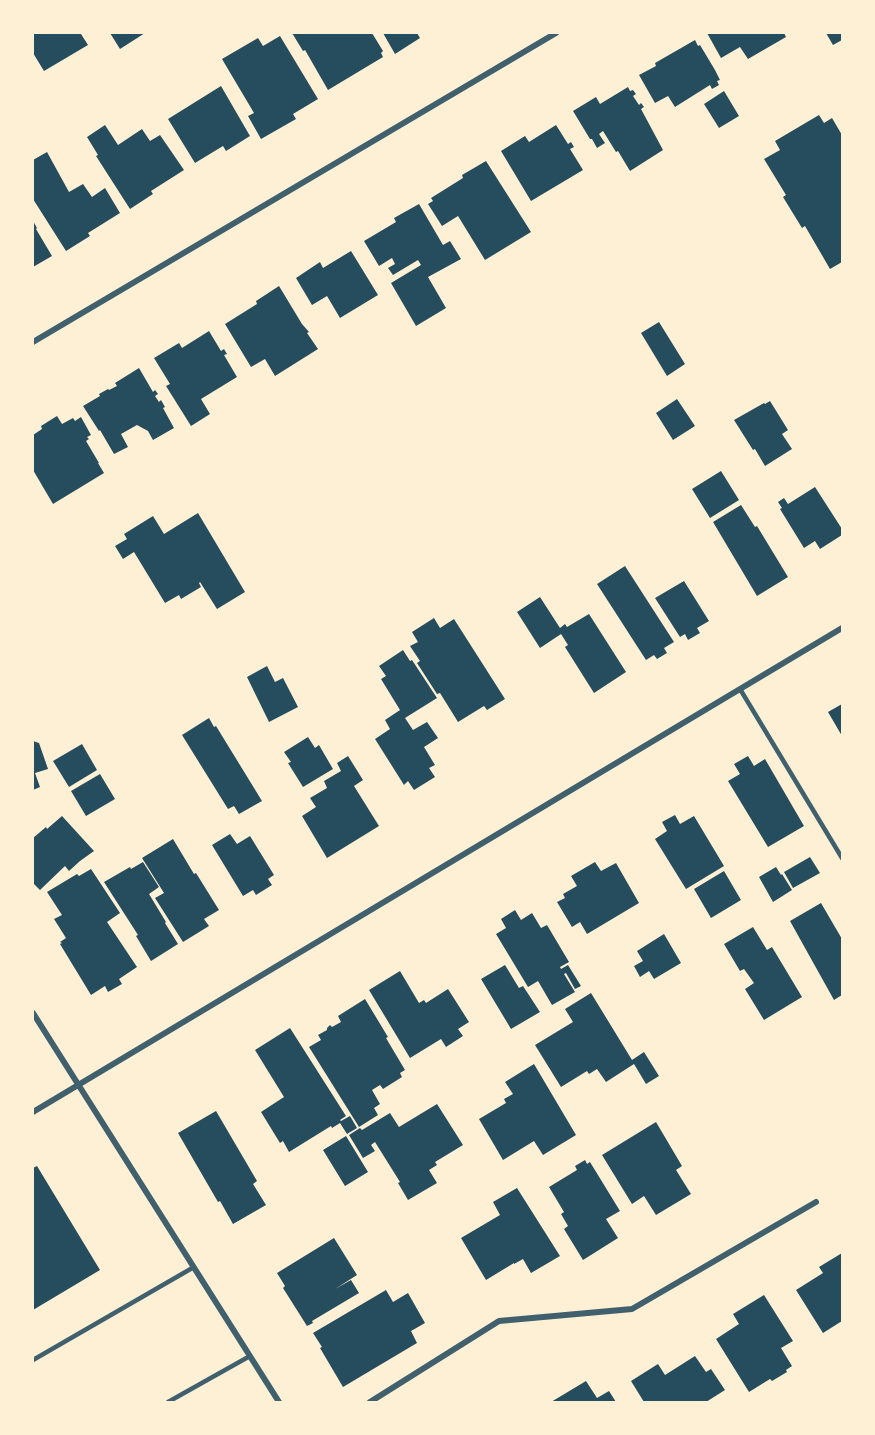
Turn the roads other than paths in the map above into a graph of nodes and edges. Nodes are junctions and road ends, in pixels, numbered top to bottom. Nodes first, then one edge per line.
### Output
1 (555, 33) edge
2 (33, 342) edge
3 (842, 628) edge
4 (740, 689) junction
5 (842, 858) edge
6 (33, 1013) edge
7 (78, 1085) junction
8 (33, 1112) edge
9 (816, 1202) dead end
10 (194, 1267) junction
11 (250, 1356) junction
12 (33, 1360) edge
13 (168, 1402) edge
14 (279, 1402) edge
15 (370, 1402) edge

1 - 2 street
3 - 4 street
4 - 5 lane
4 - 7 street
6 - 7 street
7 - 8 street
7 - 10 street
9 - 15 street
10 - 11 street
10 - 12 lane
11 - 13 lane
11 - 14 street

